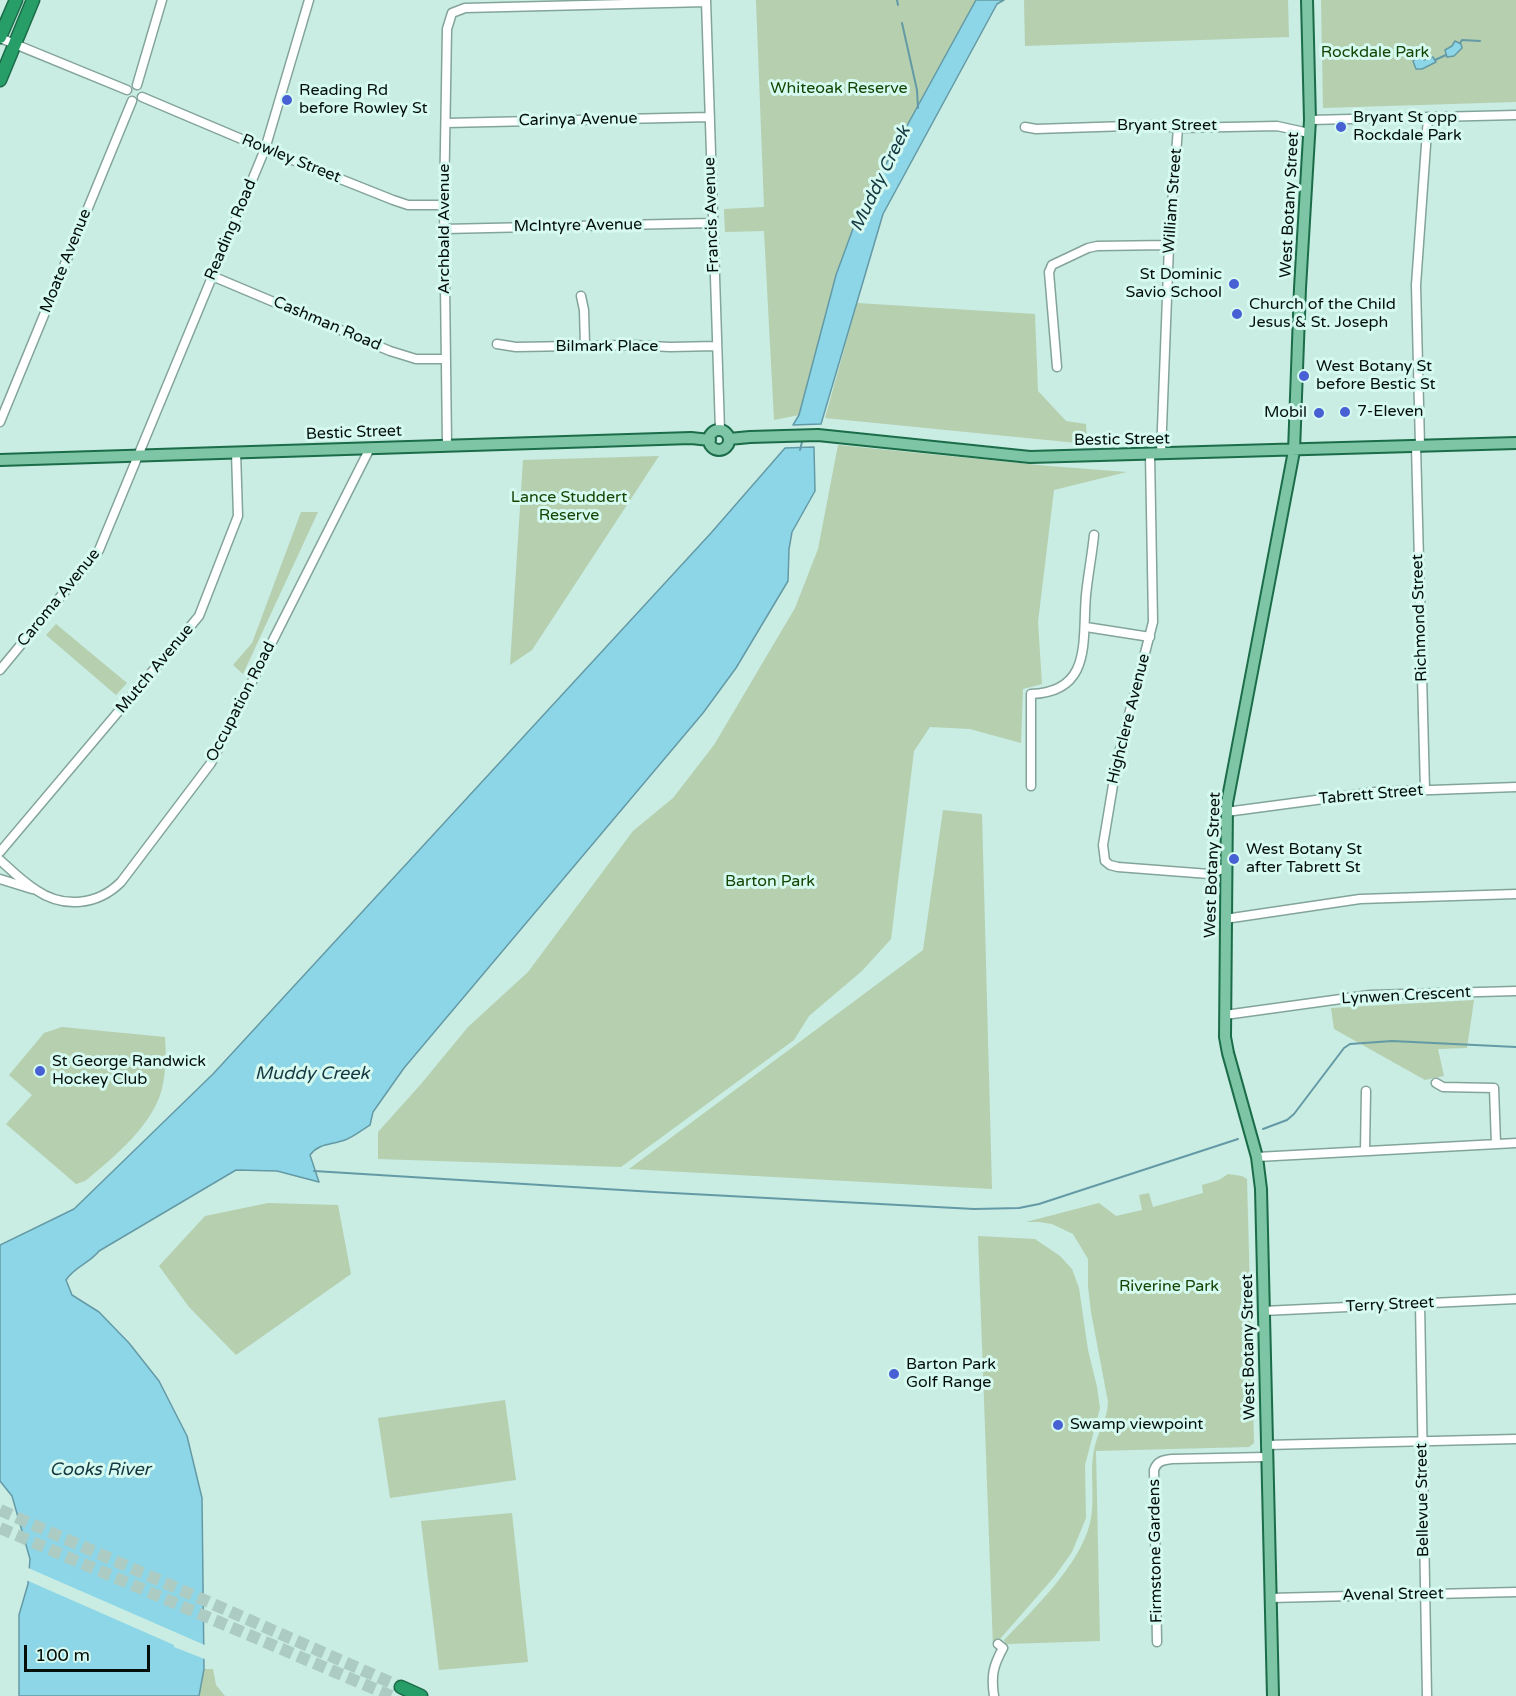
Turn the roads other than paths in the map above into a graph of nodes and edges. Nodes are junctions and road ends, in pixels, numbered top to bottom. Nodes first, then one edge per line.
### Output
1 (15, 0) edge
2 (33, 0) edge
3 (162, 0) edge
4 (309, 0) edge
5 (1307, 0) edge
6 (706, 1) edge
7 (0, 37) edge
8 (16, 43) junction
9 (0, 80) edge
10 (137, 86) junction
11 (127, 90) junction
12 (142, 97) junction
13 (132, 101) junction
14 (1516, 115) edge
15 (710, 117) junction
16 (1428, 117) junction
17 (1310, 120) junction
18 (446, 123) junction
19 (1025, 127) dead end
20 (1178, 128) junction
21 (1309, 133) junction
22 (265, 149) junction
23 (444, 205) junction
24 (712, 223) junction
25 (444, 229) junction
26 (1169, 245) junction
27 (212, 276) junction
28 (581, 296) dead end
29 (497, 344) dead end
30 (585, 345) junction
31 (717, 346) junction
32 (445, 359) junction
33 (1057, 367) dead end
34 (0, 422) edge
35 (720, 430) junction
36 (729, 439) junction
37 (710, 440) junction
38 (1516, 443) edge
39 (447, 445) junction
40 (1418, 446) junction
41 (370, 448) junction
42 (1294, 450) junction
43 (236, 452) junction
44 (1156, 454) junction
45 (139, 456) junction
46 (0, 460) edge
47 (1094, 535) dead end
48 (1086, 627) junction
49 (1150, 637) junction
50 (0, 670) edge
51 (1031, 786) dead end
52 (1516, 787) edge
53 (1425, 790) junction
54 (1226, 812) junction
55 (0, 852) edge
56 (0, 860) edge
57 (1225, 868) junction
58 (0, 879) edge
59 (35, 890) junction
60 (1516, 894) edge
61 (1225, 919) junction
62 (1516, 991) edge
63 (1225, 1015) junction
64 (1436, 1083) dead end
65 (1366, 1091) dead end
66 (1516, 1143) edge
67 (1496, 1144) junction
68 (1365, 1151) junction
69 (1257, 1157) junction
70 (1516, 1299) edge
71 (1420, 1304) junction
72 (1263, 1311) junction
73 (1516, 1439) edge
74 (1422, 1441) junction
75 (1266, 1445) junction
76 (1266, 1457) junction
77 (1516, 1592) edge
78 (1425, 1594) junction
79 (1270, 1598) junction
80 (1157, 1642) dead end
81 (998, 1644) dead end
82 (401, 1687) tunnel mouth
83 (421, 1696) edge
84 (994, 1696) edge
85 (1273, 1696) edge
86 (1427, 1696) edge

1 - 7 highway
2 - 8 highway
3 - 10 street
4 - 22 street, Reading Road
5 - 17 main road, West Botany Street
6 - 15 street, Francis Avenue
6 - 18 street, Archbald Avenue
7 - 8 street
8 - 9 highway
8 - 11 street
10 - 11 street
10 - 12 street
11 - 13 street
12 - 13 street
12 - 22 street, Rowley Street
13 - 34 street, Moate Avenue
14 - 16 street
15 - 18 street, Carinya Avenue
15 - 24 street, Francis Avenue
16 - 17 street
16 - 40 street, Richmond Street
17 - 21 main road, West Botany Street
18 - 23 street, Archbald Avenue
19 - 20 street, Bryant Street
20 - 21 street, Bryant Street
20 - 26 street, William Street
21 - 42 main road, West Botany Street
22 - 23 street, Rowley Street
22 - 27 street, Reading Road
23 - 25 street, Archbald Avenue
24 - 25 street, McIntyre Avenue
24 - 31 street, Francis Avenue
25 - 32 street, Archbald Avenue
26 - 33 street
26 - 44 street, William Street
27 - 32 street, Cashman Road
27 - 45 street, Reading Road
28 - 30 street
29 - 30 street, Bilmark Place
30 - 31 street, Bilmark Place
31 - 35 street, Francis Avenue
32 - 39 street, Archbald Avenue
35 - 36 main road
35 - 37 main road
36 - 37 main road
36 - 44 main road, Bestic Street
37 - 39 main road, Bestic Street
38 - 40 main road, Bestic Street
39 - 41 main road, Bestic Street
40 - 42 main road, Bestic Street
40 - 53 street, Richmond Street
41 - 43 main road, Bestic Street
41 - 59 street, Occupation Road
42 - 44 main road, Bestic Street
42 - 54 main road, West Botany Street
43 - 45 main road, Bestic Street
43 - 55 street, Mutch Avenue
44 - 49 street, Highclere Avenue
45 - 46 main road, Bestic Street
45 - 50 street, Caroma Avenue
47 - 48 street
48 - 49 street
48 - 51 street
49 - 57 street, Highclere Avenue
52 - 53 street, Tabrett Street
53 - 54 street, Tabrett Street
54 - 57 main road, West Botany Street
56 - 59 street, Occupation Road
57 - 61 main road, West Botany Street
58 - 59 street
60 - 61 street
61 - 63 main road, West Botany Street
62 - 63 street, Lynwen Crescent
63 - 69 main road, West Botany Street
64 - 67 street
65 - 68 street
66 - 67 street
67 - 68 street
68 - 69 street
69 - 72 main road, West Botany Street
70 - 71 street, Terry Street
71 - 72 street, Terry Street
71 - 74 street, Bellevue Street
72 - 75 main road, West Botany Street
73 - 74 street
74 - 75 street
74 - 78 street, Bellevue Street
75 - 76 main road, West Botany Street
76 - 79 main road, West Botany Street
76 - 80 street, Firmstone Gardens
77 - 78 street, Avenal Street
78 - 79 street, Avenal Street
78 - 86 street, Bellevue Street
79 - 85 main road, West Botany Street
81 - 84 street
82 - 83 highway

